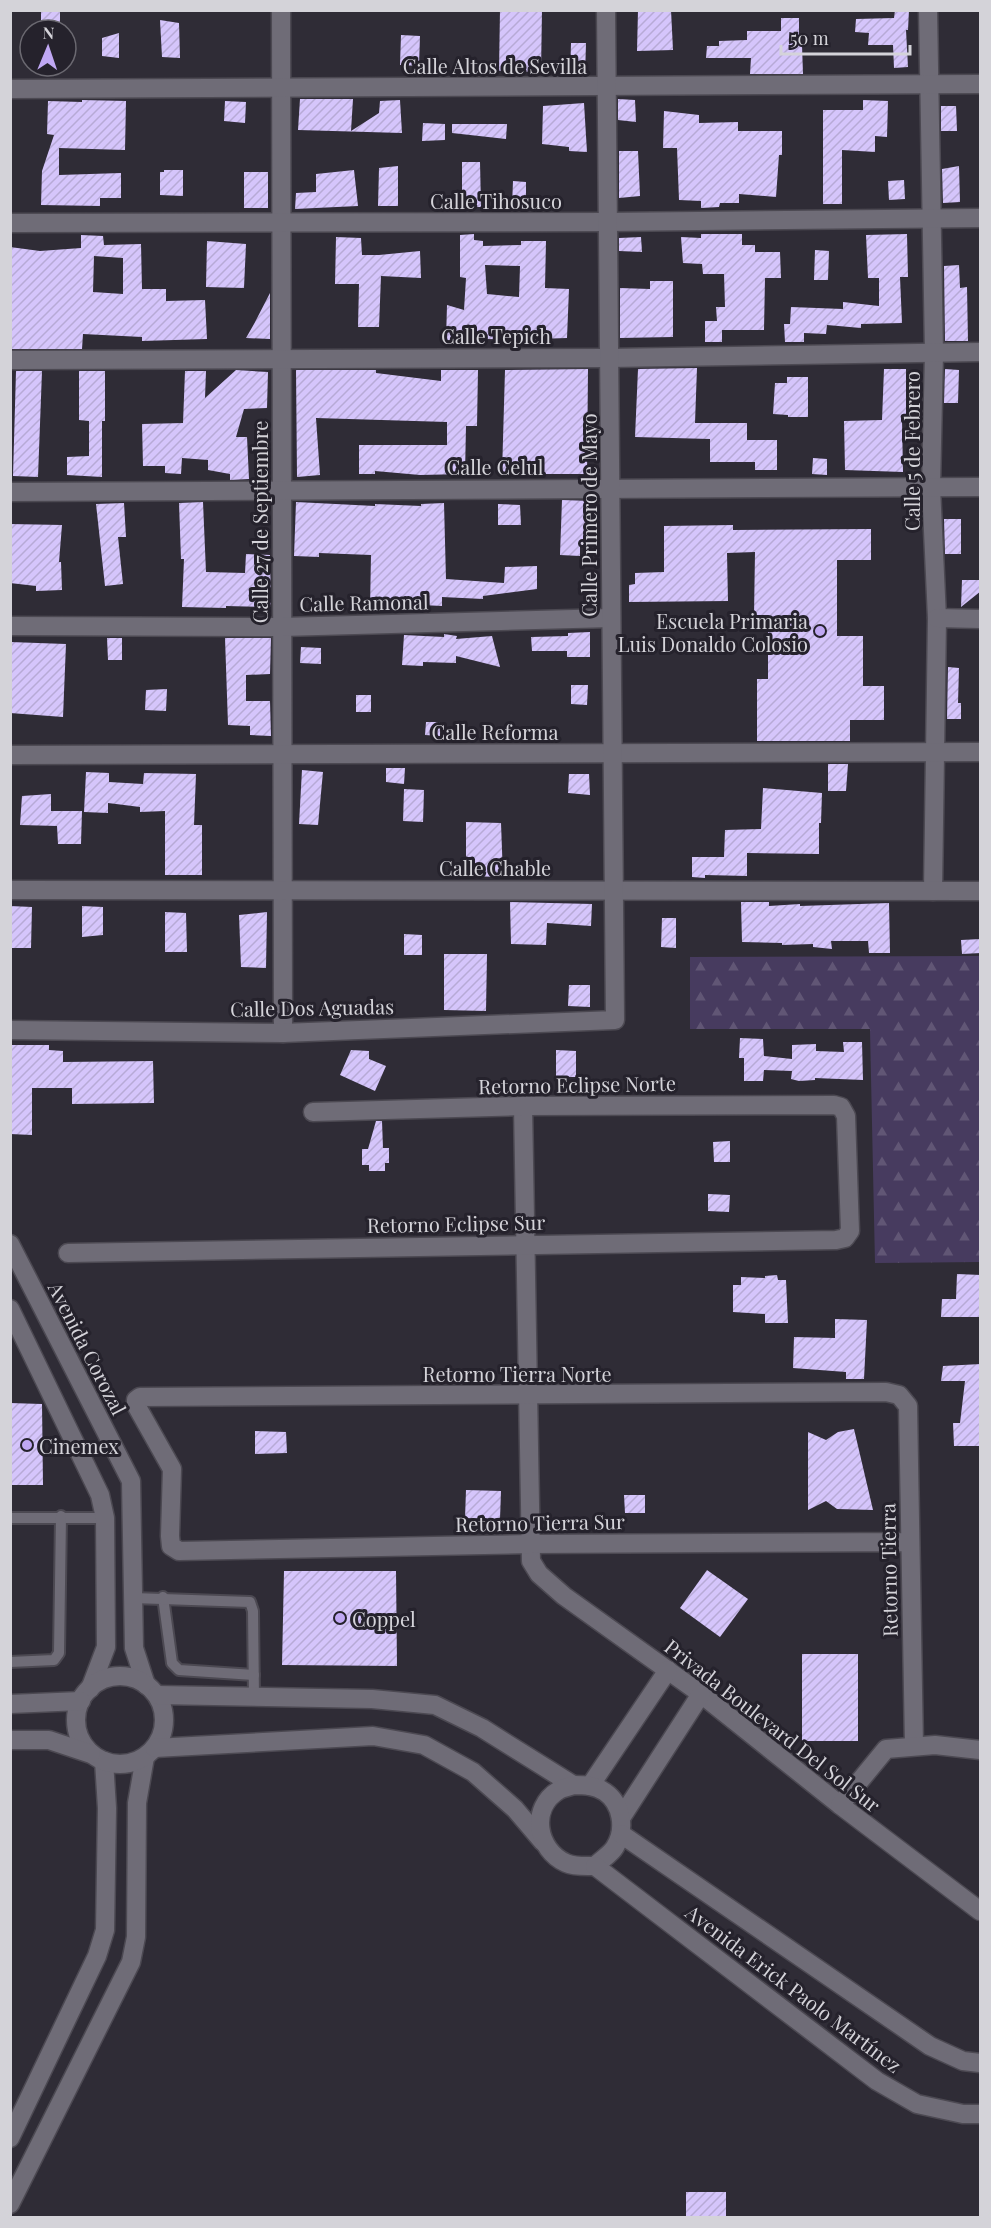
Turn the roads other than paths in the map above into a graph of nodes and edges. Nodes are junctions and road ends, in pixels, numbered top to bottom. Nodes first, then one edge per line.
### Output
1 (281, 10) edge
2 (606, 10) edge
3 (928, 10) edge
4 (929, 84) junction
5 (981, 84) edge
6 (606, 87) junction
7 (281, 89) junction
8 (10, 90) edge
9 (932, 218) junction
10 (981, 218) edge
11 (282, 222) junction
12 (608, 222) junction
13 (10, 223) edge
14 (981, 352) edge
15 (934, 353) junction
16 (282, 358) junction
17 (609, 358) junction
18 (10, 360) edge
19 (931, 487) junction
20 (981, 487) edge
21 (610, 488) junction
22 (282, 490) junction
23 (10, 492) edge
24 (611, 618) junction
25 (937, 618) junction
26 (981, 619) edge
27 (10, 626) edge
28 (282, 627) junction
29 (934, 752) junction
30 (981, 752) edge
31 (613, 753) junction
32 (282, 754) junction
33 (10, 755) edge
34 (10, 890) edge
35 (282, 890) junction
36 (615, 890) junction
37 (933, 891) junction
38 (981, 891) edge
39 (615, 1020) joint
40 (10, 1030) edge
41 (283, 1033) junction
42 (523, 1106) junction
43 (313, 1112) dead end
44 (845, 1238) joint
45 (10, 1244) edge
46 (526, 1244) junction
47 (68, 1253) dead end
48 (10, 1309) edge
49 (528, 1395) junction
50 (899, 1395) joint
51 (61, 1516) junction
52 (10, 1518) edge
53 (105, 1518) junction
54 (910, 1542) junction
55 (531, 1544) junction
56 (171, 1546) joint
57 (133, 1598) junction
58 (163, 1598) junction
59 (10, 1662) edge
60 (668, 1671) junction
61 (254, 1675) junction
62 (152, 1690) junction
63 (701, 1694) junction
64 (85, 1695) junction
65 (254, 1698) junction
66 (10, 1704) edge
67 (10, 1740) edge
68 (914, 1746) junction
69 (981, 1750) edge
70 (150, 1752) junction
71 (98, 1758) junction
72 (581, 1785) junction
73 (840, 1805) junction
74 (621, 1826) junction
75 (543, 1842) junction
76 (595, 1866) junction
77 (981, 1911) edge
78 (50, 2055) junction
79 (981, 2063) edge
80 (80, 2066) junction
81 (981, 2114) edge
82 (10, 2138) edge
83 (10, 2204) edge

1 - 7 street, Calle 27 de Septiembre
2 - 6 street, Calle Primero de Mayo
3 - 4 street, Calle 5 de Febrero
4 - 5 street, Calle Altos de Sevilla
4 - 6 street, Calle Altos de Sevilla
4 - 9 street, Calle 5 de Febrero
6 - 7 street, Calle Altos de Sevilla
6 - 12 street, Calle Primero de Mayo
7 - 8 street, Calle Altos de Sevilla
7 - 11 street, Calle 27 de Septiembre
9 - 10 street, Calle Tihosuco
9 - 12 street, Calle Tihosuco
9 - 15 street, Calle 5 de Febrero
11 - 12 street, Calle Tihosuco
11 - 13 street, Calle Tihosuco
11 - 16 street, Calle 27 de Septiembre
12 - 17 street, Calle Primero de Mayo
14 - 15 street, Calle Tepich
15 - 17 street, Calle Tepich
15 - 19 street, Calle 5 de Febrero
16 - 17 street, Calle Tepich
16 - 18 street, Calle Tepich
16 - 22 street, Calle 27 de Septiembre
17 - 21 street, Calle Primero de Mayo
19 - 20 street, Calle Celul
19 - 21 street, Calle Celul
19 - 25 street, Calle 5 de Febrero
21 - 22 street, Calle Celul
21 - 24 street, Calle Primero de Mayo
22 - 23 street, Calle Celul
22 - 28 street, Calle 27 de Septiembre
24 - 28 street, Calle Ramonal
24 - 31 street, Calle Primero de Mayo
25 - 26 street
25 - 29 street, Calle 5 de Febrero
27 - 28 street, Calle Ramonal
28 - 32 street, Calle 27 de Septiembre
29 - 30 street, Calle Reforma
29 - 31 street, Calle Reforma
29 - 37 street, Calle 5 de Febrero
31 - 32 street, Calle Reforma
31 - 36 street, Calle Primero de Mayo
32 - 33 street, Calle Reforma
32 - 35 street, Calle 27 de Septiembre
34 - 35 street, Calle Chable
35 - 36 street, Calle Chable
35 - 41 street, Calle 27 de Septiembre
36 - 37 street, Calle Chable
36 - 39 street, Calle Primero de Mayo
37 - 38 street, Calle Chable
39 - 41 street, Calle Dos Aguadas
40 - 41 street, Calle Dos Aguadas
42 - 43 street, Retorno Eclipse Norte
42 - 44 street, Retorno Eclipse Norte
42 - 46 street
44 - 46 street, Retorno Eclipse Sur
45 - 57 street, Avenida Corozal
46 - 47 street, Retorno Eclipse Sur
46 - 49 street
48 - 53 street
49 - 50 street, Retorno Tierra Norte
49 - 55 street
49 - 56 street, Retorno Tierra Norte
50 - 54 street, Retorno Tierra
51 - 52 lane
51 - 53 lane
51 - 59 lane
53 - 64 street
54 - 55 street, Retorno Tierra Sur
54 - 68 street, Retorno Tierra
55 - 56 street, Retorno Tierra Sur
55 - 60 street, Privada Boulevard Del Sol Sur
57 - 58 lane
57 - 62 street, Avenida Corozal
58 - 61 lane
58 - 61 lane
60 - 63 street, Privada Boulevard Del Sol Sur
60 - 72 street
61 - 65 lane
62 - 64 street
62 - 65 street
62 - 70 street
63 - 73 street, Privada Boulevard Del Sol Sur
63 - 74 street
64 - 66 street
64 - 71 street
65 - 72 street
67 - 71 street
68 - 69 street
68 - 73 street
70 - 71 street
70 - 75 street
70 - 80 street
71 - 78 street
72 - 74 street
72 - 75 street
73 - 77 street, Privada Boulevard Del Sol Sur
74 - 76 street
74 - 79 street, Avenida Erick Paolo Martínez
75 - 76 street
76 - 81 street, Avenida Erick Paolo Martínez
78 - 80 street
78 - 82 street
80 - 83 street

